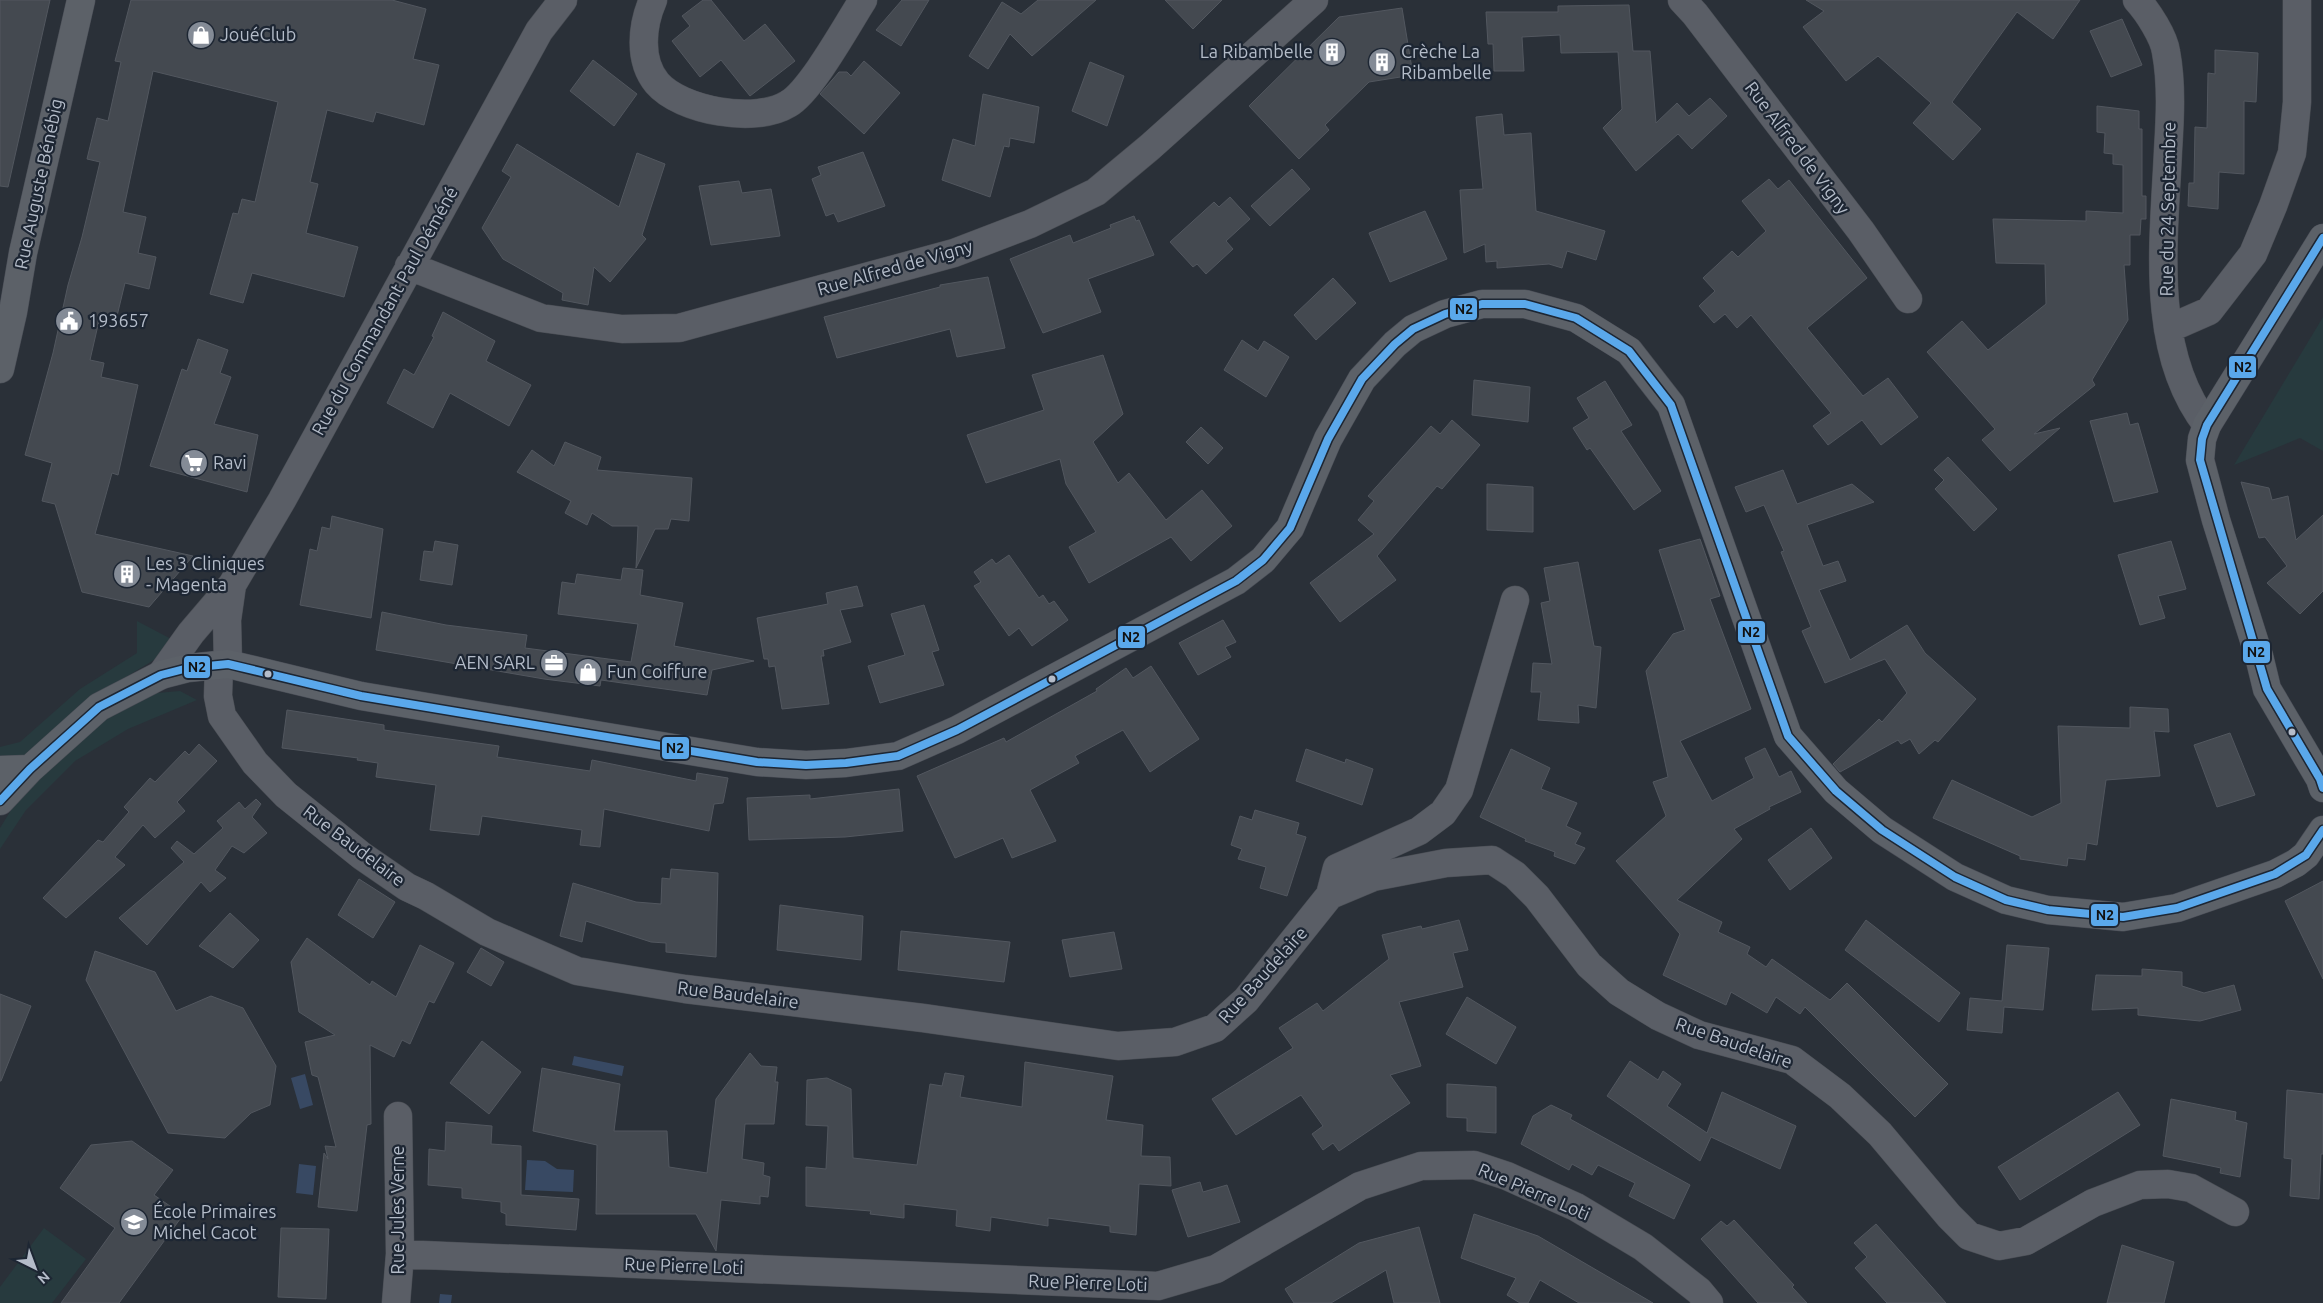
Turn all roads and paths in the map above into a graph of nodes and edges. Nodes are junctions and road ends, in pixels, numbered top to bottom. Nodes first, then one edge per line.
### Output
1 (81, 0) edge
2 (563, 0) edge
3 (653, 0) edge
4 (863, 0) edge
5 (1314, 0) edge
6 (1682, 0) edge
7 (2137, 0) edge
8 (2297, 0) edge
9 (2323, 238) edge
10 (409, 266) junction
11 (1908, 300) dead end
12 (2168, 329) junction
13 (0, 369) edge
14 (2207, 425) junction
15 (232, 585) junction
16 (1515, 600) dead end
17 (202, 620) junction
18 (218, 665) junction
19 (161, 675) junction
20 (30, 768) junction
21 (0, 770) edge
22 (2322, 782) edge
23 (0, 801) edge
24 (0, 816) edge
25 (2323, 830) edge
26 (1330, 895) junction
27 (398, 1116) dead end
28 (2235, 1212) dead end
29 (400, 1254) junction
30 (396, 1303) edge
31 (1709, 1303) edge

1 - 13 main road, Rue Auguste Bénébig
2 - 10 street, Rue du Commandant Paul Déméné
3 - 4 street
5 - 10 street, Rue Alfred de Vigny
6 - 11 street, Rue Alfred de Vigny
7 - 12 street, Rue du 24 Septembre
8 - 12 street
9 - 14 main road
10 - 15 street, Rue du Commandant Paul Déméné
12 - 14 street, Rue du 24 Septembre
14 - 22 main road
15 - 17 street, Rue du Commandant Paul Déméné
15 - 18 street
16 - 26 street, Rue Baudelaire
17 - 18 street
17 - 19 street, Rue du Commandant Paul Déméné
18 - 19 main road, Rue du Commandant Paul Déméné
18 - 25 main road
18 - 26 street, Rue Baudelaire
19 - 20 main road, Rue du Commandant Paul Déméné
20 - 21 main road
20 - 23 main road, Rue du Commandant Paul Déméné
20 - 24 main road, Rue du Commandant Paul Déméné
26 - 28 street, Rue Baudelaire
27 - 29 street, Rue Jules Verne
29 - 30 street, Rue Jules Verne
29 - 31 street, Rue Pierre Loti

